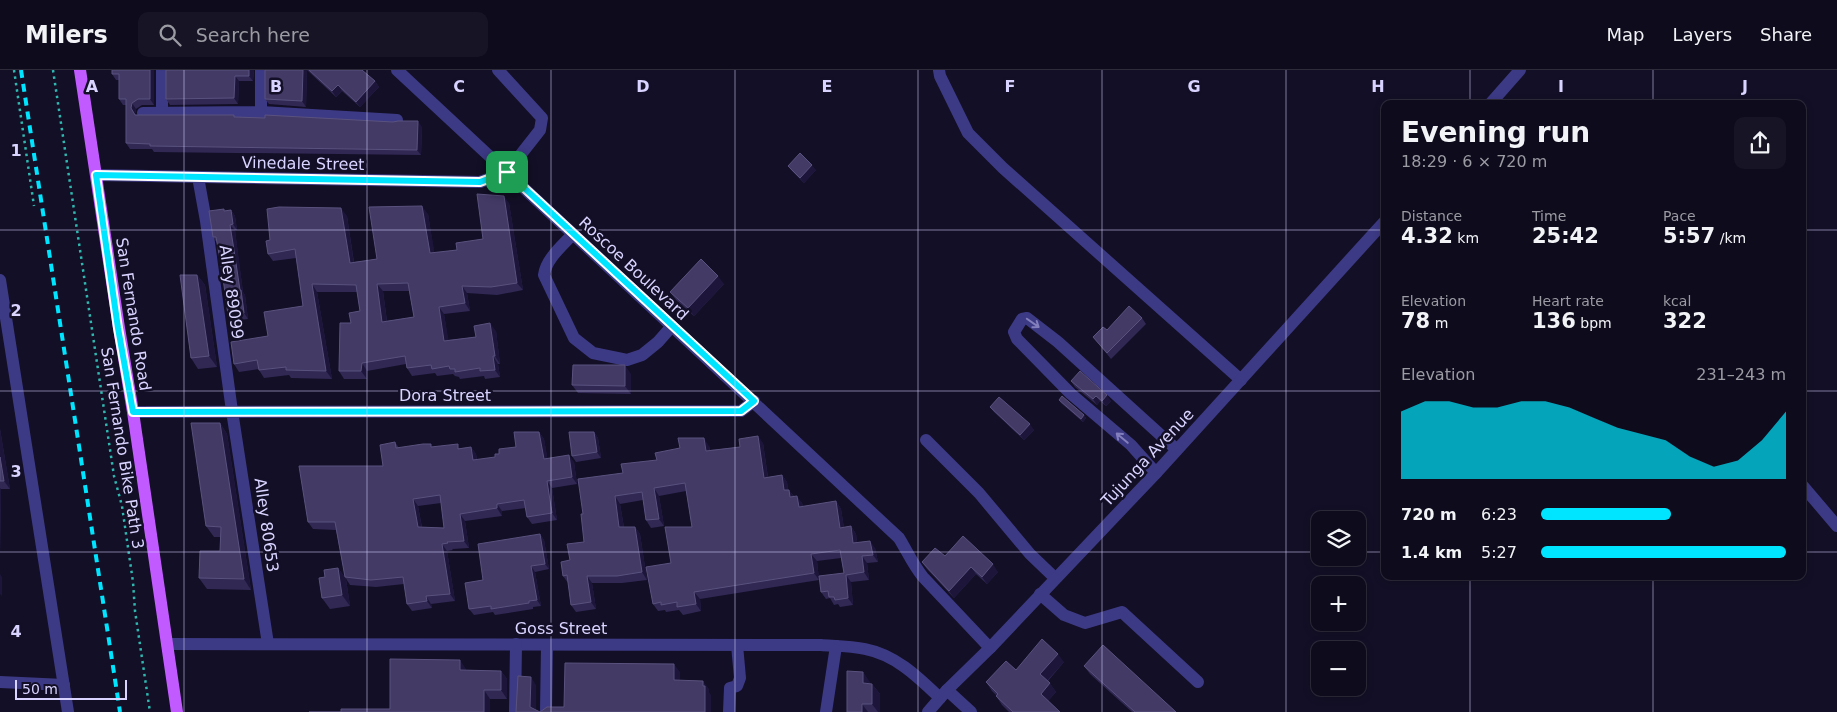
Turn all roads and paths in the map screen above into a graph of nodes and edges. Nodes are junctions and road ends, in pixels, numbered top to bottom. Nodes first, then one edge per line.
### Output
1 (14, 70) edge
2 (53, 70) edge
3 (80, 70) edge
4 (162, 70) edge
5 (261, 70) edge
6 (397, 70) edge
7 (498, 70) edge
8 (939, 70) edge
9 (1520, 70) edge
10 (1494, 100) edge
11 (261, 112) junction
12 (143, 113) edge
13 (162, 113) junction
14 (397, 120) edge
15 (507, 172) junction
16 (96, 175) junction
17 (198, 177) junction
18 (34, 206) dead end
19 (1381, 225) edge
20 (573, 234) junction
21 (0, 280) edge
22 (672, 326) junction
23 (1241, 380) junction
24 (754, 401) junction
25 (133, 412) junction
26 (232, 412) junction
27 (926, 440) dead end
28 (1176, 450) junction
29 (1156, 473) junction
30 (1806, 490) edge
31 (1837, 526) edge
32 (1055, 578) junction
33 (1040, 594) junction
34 (167, 644) junction
35 (268, 644) junction
36 (516, 644) junction
37 (548, 644) junction
38 (737, 645) junction
39 (836, 646) junction
40 (990, 648) junction
41 (0, 682) edge
42 (1198, 682) dead end
43 (64, 685) junction
44 (944, 694) junction
45 (68, 712) edge
46 (150, 712) edge
47 (177, 712) edge
48 (515, 712) edge
49 (546, 712) edge
50 (730, 712) edge
51 (826, 712) edge
52 (928, 712) edge
53 (972, 712) edge

1 - 18 path
2 - 46 path, San Fernando Bike Path 3
3 - 16 main road, San Fernando Road
4 - 13 street
5 - 11 street
6 - 15 street, Roscoe Boulevard
7 - 15 street
8 - 23 street
9 - 10 street
11 - 13 street
11 - 14 street
12 - 13 street
15 - 17 street, Vinedale Street
15 - 20 street, Roscoe Boulevard
16 - 17 street, Vinedale Street
16 - 25 main road, San Fernando Road
17 - 26 street, Alley 89099
19 - 23 street, Tujunga Avenue
20 - 22 street, Roscoe Boulevard
20 - 22 street
21 - 43 street
22 - 24 street, Roscoe Boulevard
23 - 28 street, Tujunga Avenue
24 - 26 street, Dora Street
24 - 40 street, Roscoe Boulevard
25 - 26 street, Dora Street
25 - 34 main road, San Fernando Road
26 - 35 street, Alley 80653
27 - 32 street
28 - 29 street, Tujunga Avenue
29 -> 28 street
29 - 32 street, Tujunga Avenue
30 - 31 street
32 - 33 street, Tujunga Avenue
33 - 40 street, Tujunga Avenue
33 - 42 street
34 - 35 street, Goss Street
34 - 47 main road, San Fernando Road
35 - 36 street, Goss Street
36 - 37 street, Goss Street
36 - 48 street
37 - 38 street, Goss Street
37 - 49 street
38 - 39 street, Goss Street
38 - 50 street
39 - 44 street, Goss Street
39 - 51 street
40 - 44 street, Tujunga Avenue
41 - 43 street
43 - 45 street
44 - 52 street, Tujunga Avenue
44 - 53 street, Goss Street

